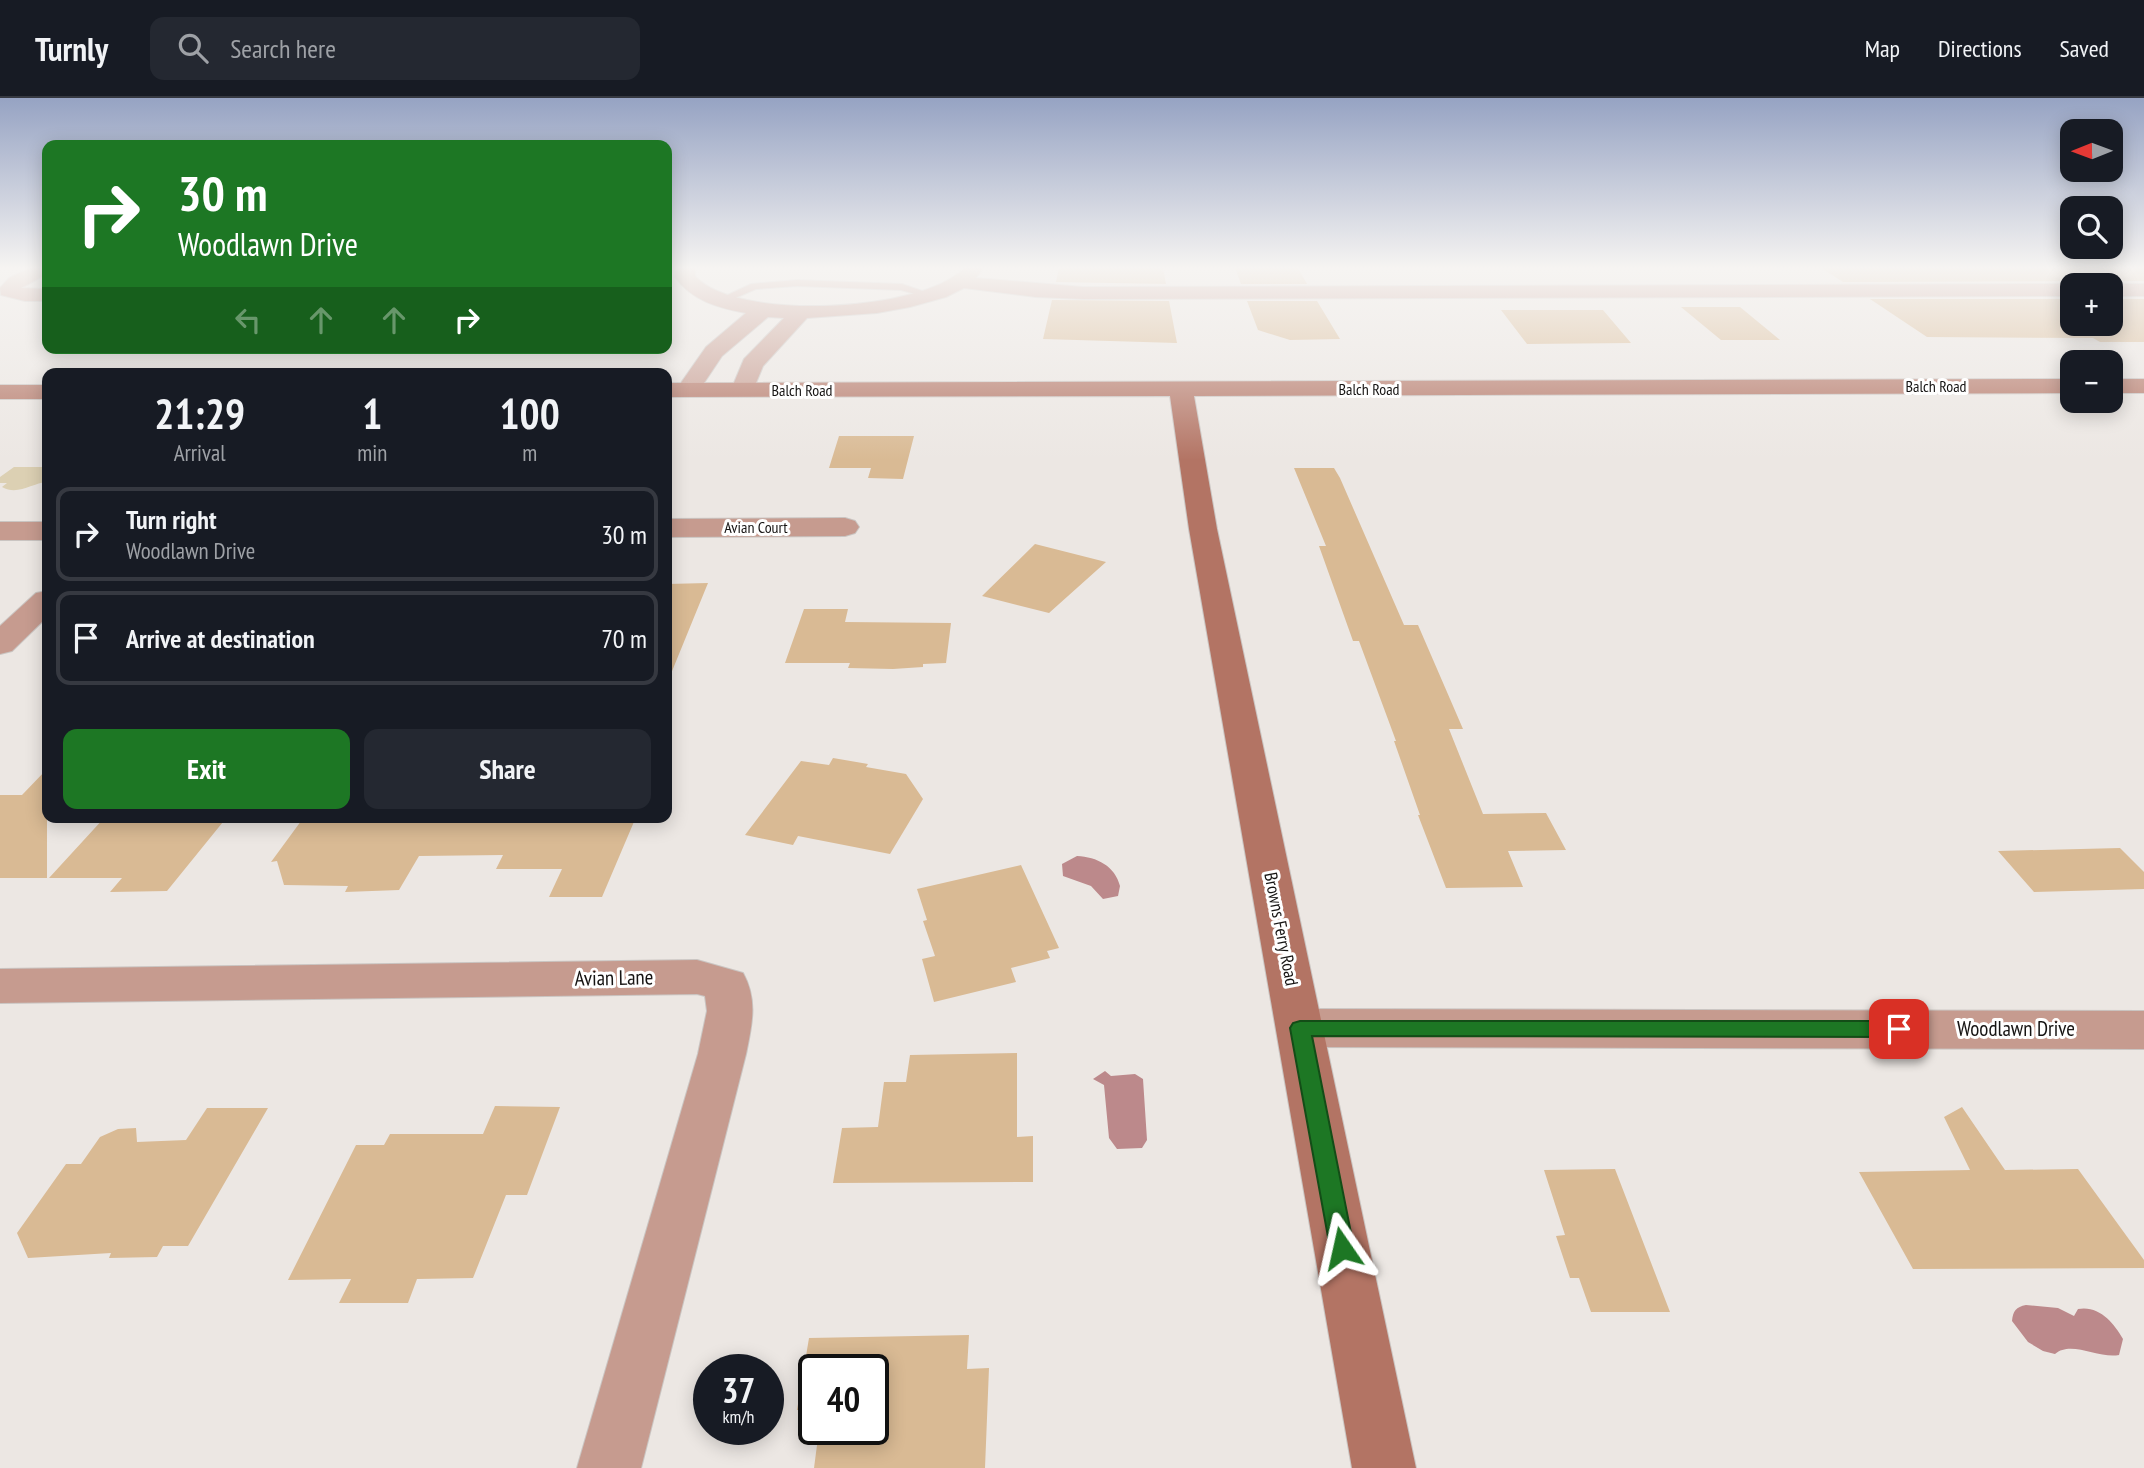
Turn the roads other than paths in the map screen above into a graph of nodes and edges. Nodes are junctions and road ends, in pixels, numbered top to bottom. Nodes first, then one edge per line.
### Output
1 (738, 332) edge
2 (782, 332) edge
3 (2060, 386) edge
4 (2123, 386) edge
5 (2144, 386) edge
6 (677, 390) edge
7 (743, 390) junction
8 (0, 392) edge
9 (42, 392) edge
10 (1183, 405) junction
11 (845, 527) dead end
12 (672, 528) edge
13 (0, 531) edge
14 (42, 531) edge
15 (42, 605) edge
16 (0, 644) edge
17 (0, 986) edge
18 (1300, 1028) junction
19 (2144, 1030) edge
20 (609, 1468) edge
21 (1384, 1468) edge

1 - 6 street
2 - 7 street
3 - 10 street, Balch Road
4 - 5 street
6 - 7 street, Balch Road
7 - 10 street, Balch Road
8 - 9 street
10 - 18 street, Browns Ferry Road
11 - 12 street, Avian Court
13 - 14 street
15 - 16 street
17 - 20 street, Avian Lane
18 - 19 street, Woodlawn Drive
18 - 21 street, Browns Ferry Road

